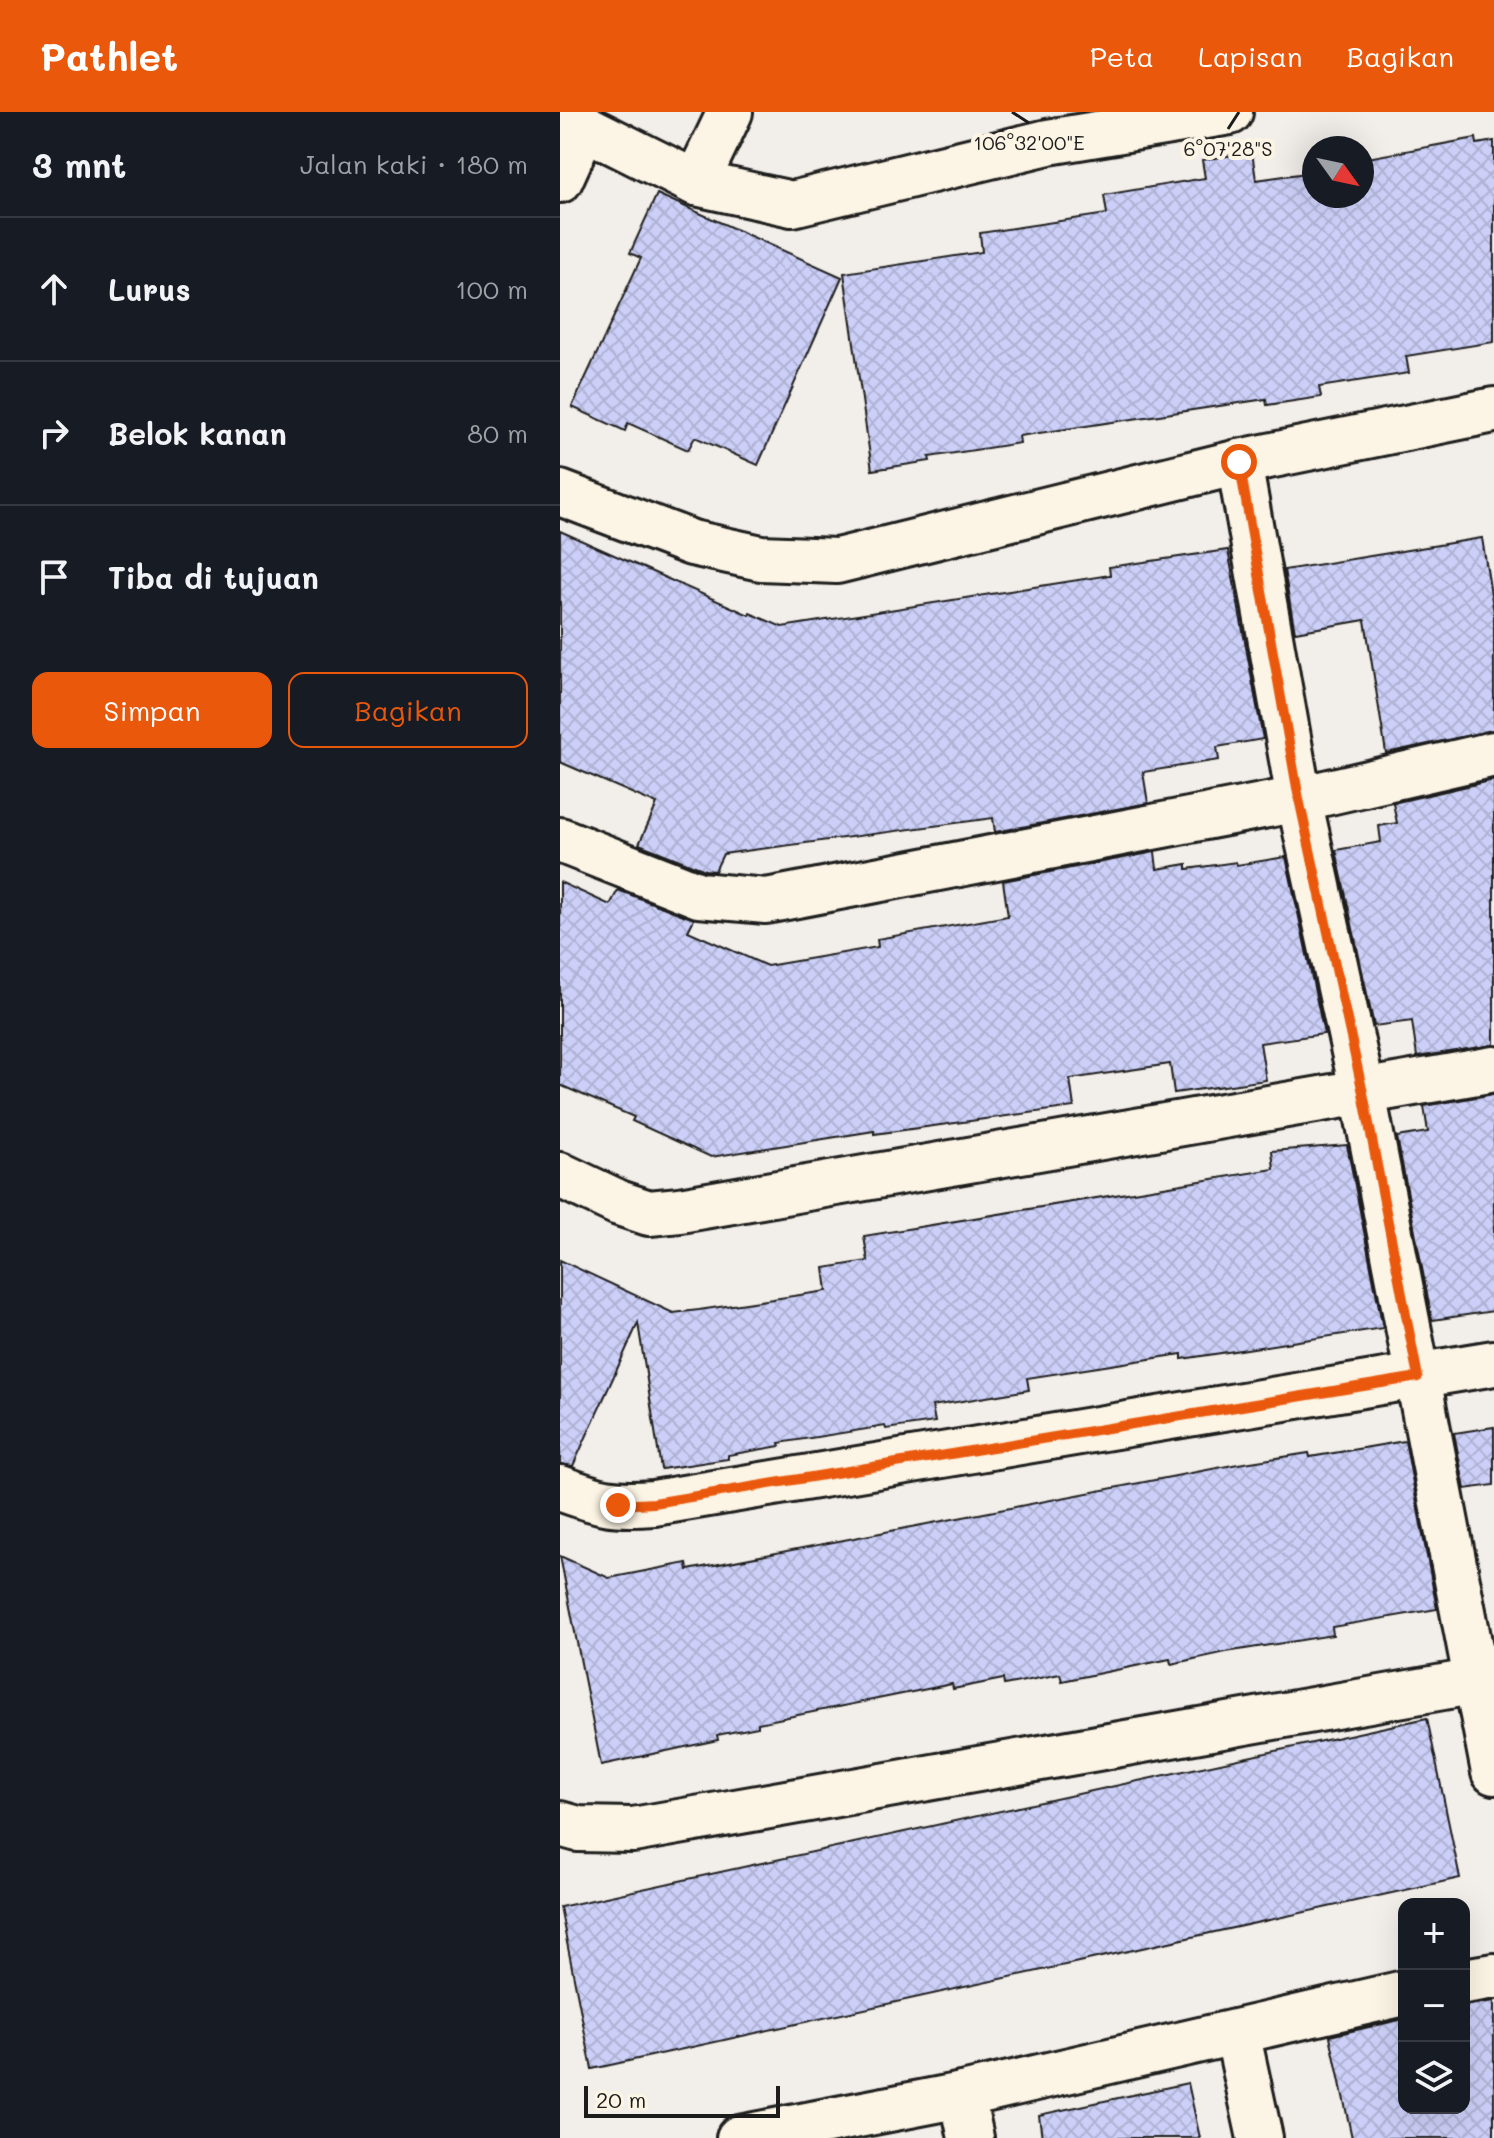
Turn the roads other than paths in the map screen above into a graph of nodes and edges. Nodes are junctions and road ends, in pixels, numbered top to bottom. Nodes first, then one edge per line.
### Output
1 (730, 112) edge
2 (1230, 112) edge
3 (572, 121) edge
4 (1055, 127) edge
5 (560, 180) edge
6 (696, 183) junction
7 (1494, 410) edge
8 (1239, 462) junction
9 (560, 493) edge
10 (1494, 754) edge
11 (1299, 799) junction
12 (560, 840) edge
13 (1494, 1069) edge
14 (1363, 1093) junction
15 (560, 1175) edge
16 (1494, 1363) edge
17 (1418, 1377) junction
18 (560, 1488) edge
19 (1485, 1680) edge
20 (1494, 1772) edge
21 (560, 1824) edge
22 (1494, 1976) edge
23 (1470, 1980) edge
24 (1398, 1994) edge
25 (1237, 2032) junction
26 (962, 2095) junction
27 (739, 2138) edge
28 (971, 2138) edge
29 (1260, 2138) edge

1 - 6 street
2 - 4 street
3 - 5 street
3 - 6 street
4 - 6 street
7 - 8 street
8 - 9 street
8 - 11 street
10 - 11 street
11 - 12 street
11 - 14 street
13 - 14 street
14 - 15 street
14 - 17 street
16 - 17 street
17 - 18 street
17 - 19 street
19 - 20 street
19 - 21 street
22 - 23 street
24 - 25 street
25 - 26 street
25 - 29 street
26 - 27 street
26 - 28 street

